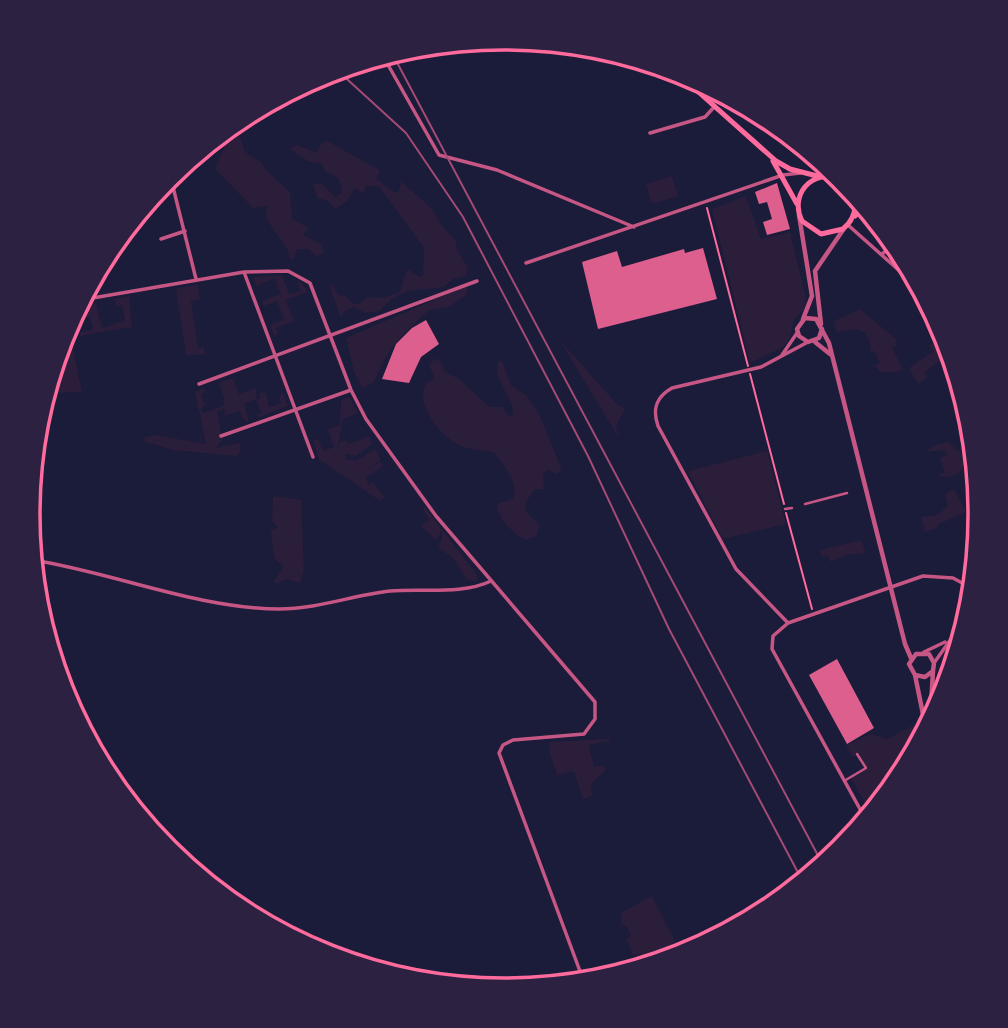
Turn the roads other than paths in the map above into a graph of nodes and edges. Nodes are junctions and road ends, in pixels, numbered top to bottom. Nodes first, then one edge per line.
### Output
1 (388, 65) edge
2 (699, 94) edge
3 (715, 106) junction
4 (650, 134) dead end
5 (764, 150) junction
6 (802, 173) junction
7 (783, 175) junction
8 (821, 177) joint
9 (174, 188) edge
10 (797, 204) junction
11 (855, 210) edge
12 (857, 213) edge
13 (799, 214) junction
14 (853, 218) junction
15 (634, 227) junction
16 (846, 227) junction
17 (185, 230) junction
18 (161, 239) dead end
19 (886, 251) edge
20 (882, 254) junction
21 (526, 263) dead end
22 (897, 268) edge
23 (244, 272) junction
24 (196, 279) junction
25 (477, 281) dead end
26 (94, 298) edge
27 (802, 320) junction
28 (821, 327) junction
29 (797, 333) junction
30 (331, 334) junction
31 (811, 342) junction
32 (275, 355) junction
33 (832, 358) junction
34 (778, 359) junction
35 (199, 384) dead end
36 (351, 390) junction
37 (295, 410) junction
38 (221, 436) dead end
39 (313, 457) dead end
40 (847, 493) dead end
41 (805, 504) dead end
42 (792, 508) dead end
43 (785, 509) road end
44 (43, 562) edge
45 (491, 581) junction
46 (963, 583) edge
47 (890, 586) junction
48 (788, 623) junction
49 (950, 638) joint
50 (904, 641) junction
51 (921, 652) junction
52 (911, 658) junction
53 (934, 663) junction
54 (933, 671) junction
55 (915, 675) junction
56 (933, 688) edge
57 (920, 701) junction
58 (926, 706) edge
59 (923, 713) edge
60 (857, 754) dead end
61 (844, 780) junction
62 (861, 810) edge
63 (580, 971) edge

1 - 15 street
2 - 3 main road
3 - 4 street
3 - 5 main road
5 - 6 main road
5 - 7 main road
6 - 7 street
6 - 8 main road
7 - 10 main road
7 - 15 street
8 - 10 main road
9 - 17 street
10 - 13 main road
11 - 14 main road
12 - 14 main road
13 - 16 main road
13 - 27 street
14 - 16 main road
15 - 21 street
16 - 20 street
16 - 28 street
17 - 18 street
17 - 24 street
19 - 20 street
20 - 22 street
23 - 24 street
23 - 30 street
23 - 32 street
24 - 26 street
25 - 30 street
27 - 28 street
27 - 29 street
28 - 31 street
28 - 33 street
29 - 31 street
29 - 34 street
30 - 32 street
30 - 36 street
31 - 33 street
31 - 34 street
32 - 35 street
32 - 37 street
33 - 47 street
34 - 48 street
36 - 37 street
36 - 45 street
37 - 38 street
37 - 39 street
40 - 41 street
42 - 43 street
44 - 45 street
45 - 63 street
46 - 47 street
47 - 48 street
47 - 50 street
48 - 61 street
49 - 51 street
49 - 53 street
50 - 51 street
50 - 52 street
51 - 52 street
51 - 53 street
52 - 55 street
53 - 54 street
54 - 55 street
54 - 56 street
55 - 57 street
57 - 58 street
57 - 59 street
60 - 61 street
61 - 62 street

